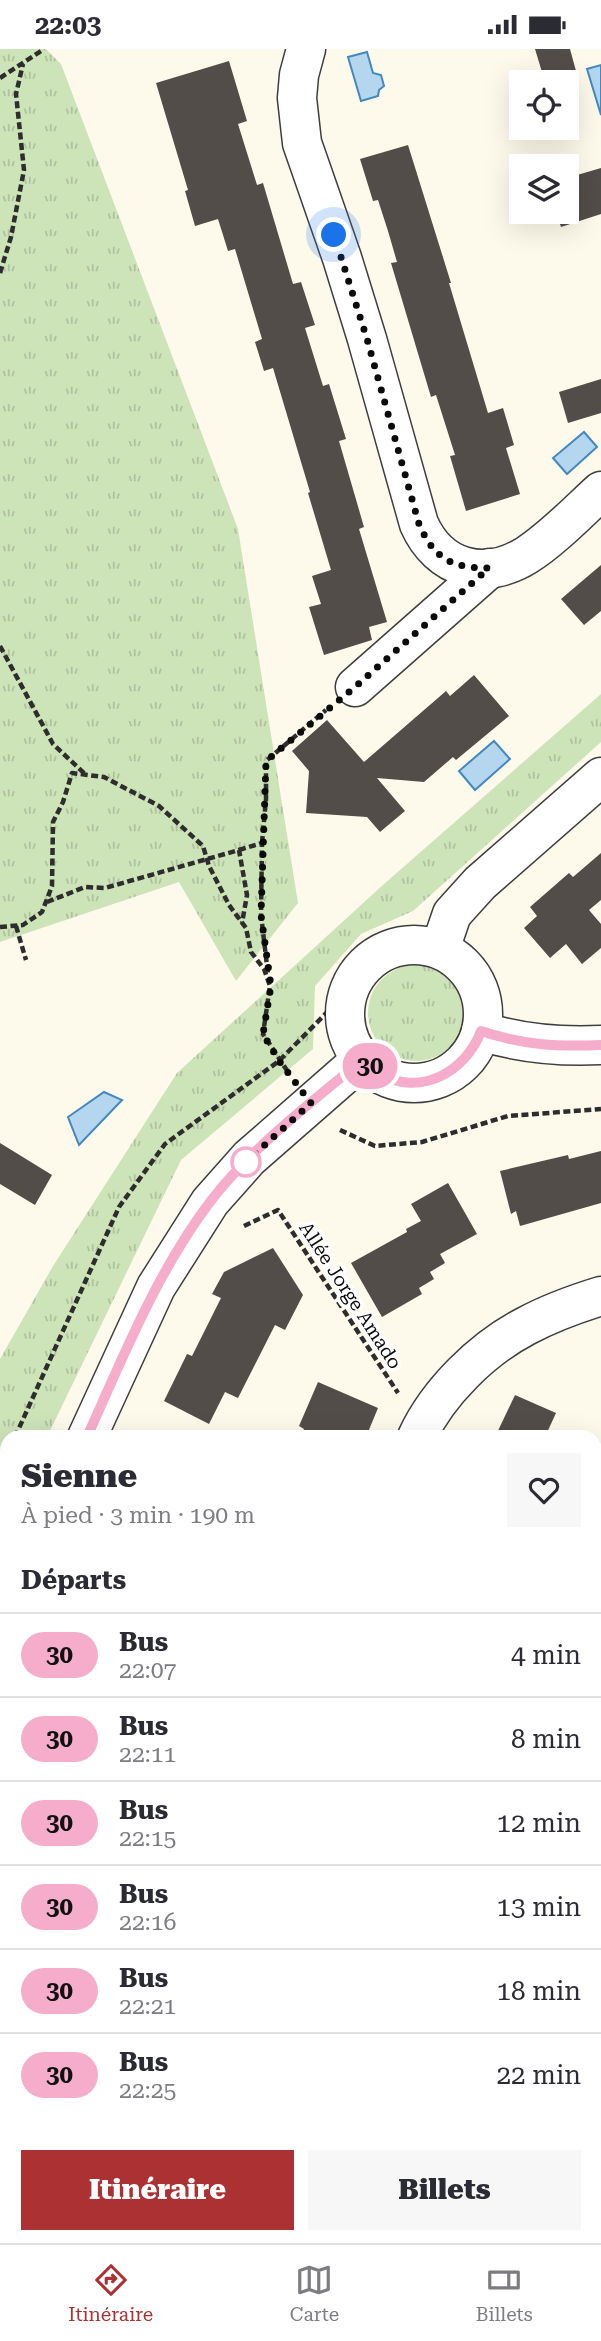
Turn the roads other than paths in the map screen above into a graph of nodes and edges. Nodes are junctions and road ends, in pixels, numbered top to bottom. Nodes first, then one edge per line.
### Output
1 (306, 49) edge
2 (601, 491) edge
3 (489, 568) junction
4 (355, 687) road end
5 (601, 777) edge
6 (440, 949) junction
7 (481, 1031) junction
8 (601, 1045) edge
9 (362, 1060) junction
10 (601, 1296) edge
11 (90, 1430) edge
12 (421, 1430) edge

1 - 3 street
2 - 3 street
3 - 4 street
5 - 6 street
6 - 7 street
6 - 9 street
7 - 8 street
7 - 9 street
9 - 11 street
10 - 12 street

